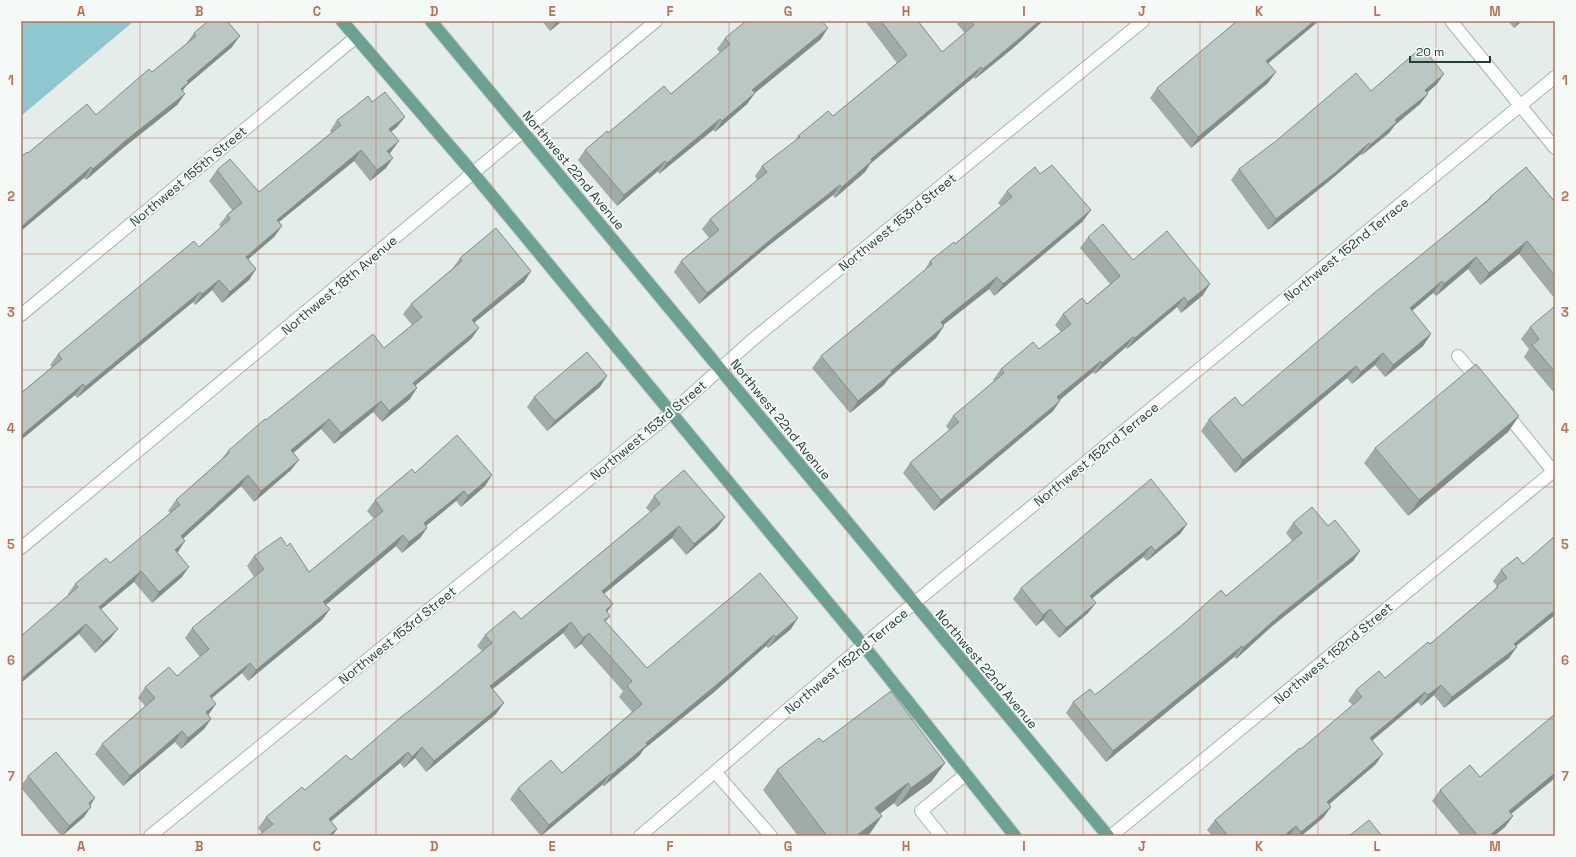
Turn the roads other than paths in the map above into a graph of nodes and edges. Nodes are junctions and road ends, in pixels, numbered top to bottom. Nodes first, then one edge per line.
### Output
1 (342, 21) edge
2 (431, 21) edge
3 (656, 21) edge
4 (1143, 21) edge
5 (1451, 21) edge
6 (355, 38) junction
7 (1555, 77) edge
8 (1520, 106) junction
9 (524, 131) junction
10 (1555, 148) edge
11 (473, 173) junction
12 (21, 315) edge
13 (1458, 356) dead end
14 (720, 368) junction
15 (1488, 392) edge
16 (1498, 404) edge
17 (671, 413) junction
18 (1554, 471) edge
19 (21, 548) edge
20 (914, 603) junction
21 (863, 645) junction
22 (715, 772) junction
23 (966, 774) junction
24 (150, 836) edge
25 (640, 836) edge
26 (771, 836) edge
27 (941, 836) edge
28 (1015, 836) edge
29 (1108, 836) edge
30 (1111, 836) edge

1 - 6 main road
2 - 9 main road, Northwest 22nd Avenue
3 - 9 street, Northwest 18th Avenue
4 - 14 street, Northwest 153rd Street
5 - 8 street
6 - 11 main road
6 - 12 street, Northwest 155th Street
7 - 8 street, Northwest 152nd Terrace
8 - 10 street
8 - 20 street, Northwest 152nd Terrace
9 - 11 street, Northwest 18th Avenue
9 - 14 main road, Northwest 22nd Avenue
11 - 17 main road
11 - 19 street, Northwest 18th Avenue
13 - 15 street
14 - 17 street, Northwest 153rd Street
14 - 20 main road, Northwest 22nd Avenue
16 - 18 street
17 - 21 main road
17 - 24 street, Northwest 153rd Street
18 - 30 street, Northwest 152nd Street
20 - 21 street, Northwest 152nd Terrace
20 - 29 main road, Northwest 22nd Avenue
21 - 22 street, Northwest 152nd Terrace
21 - 23 main road
22 - 25 street, Northwest 152nd Terrace
22 - 26 street
23 - 27 street
23 - 28 main road

